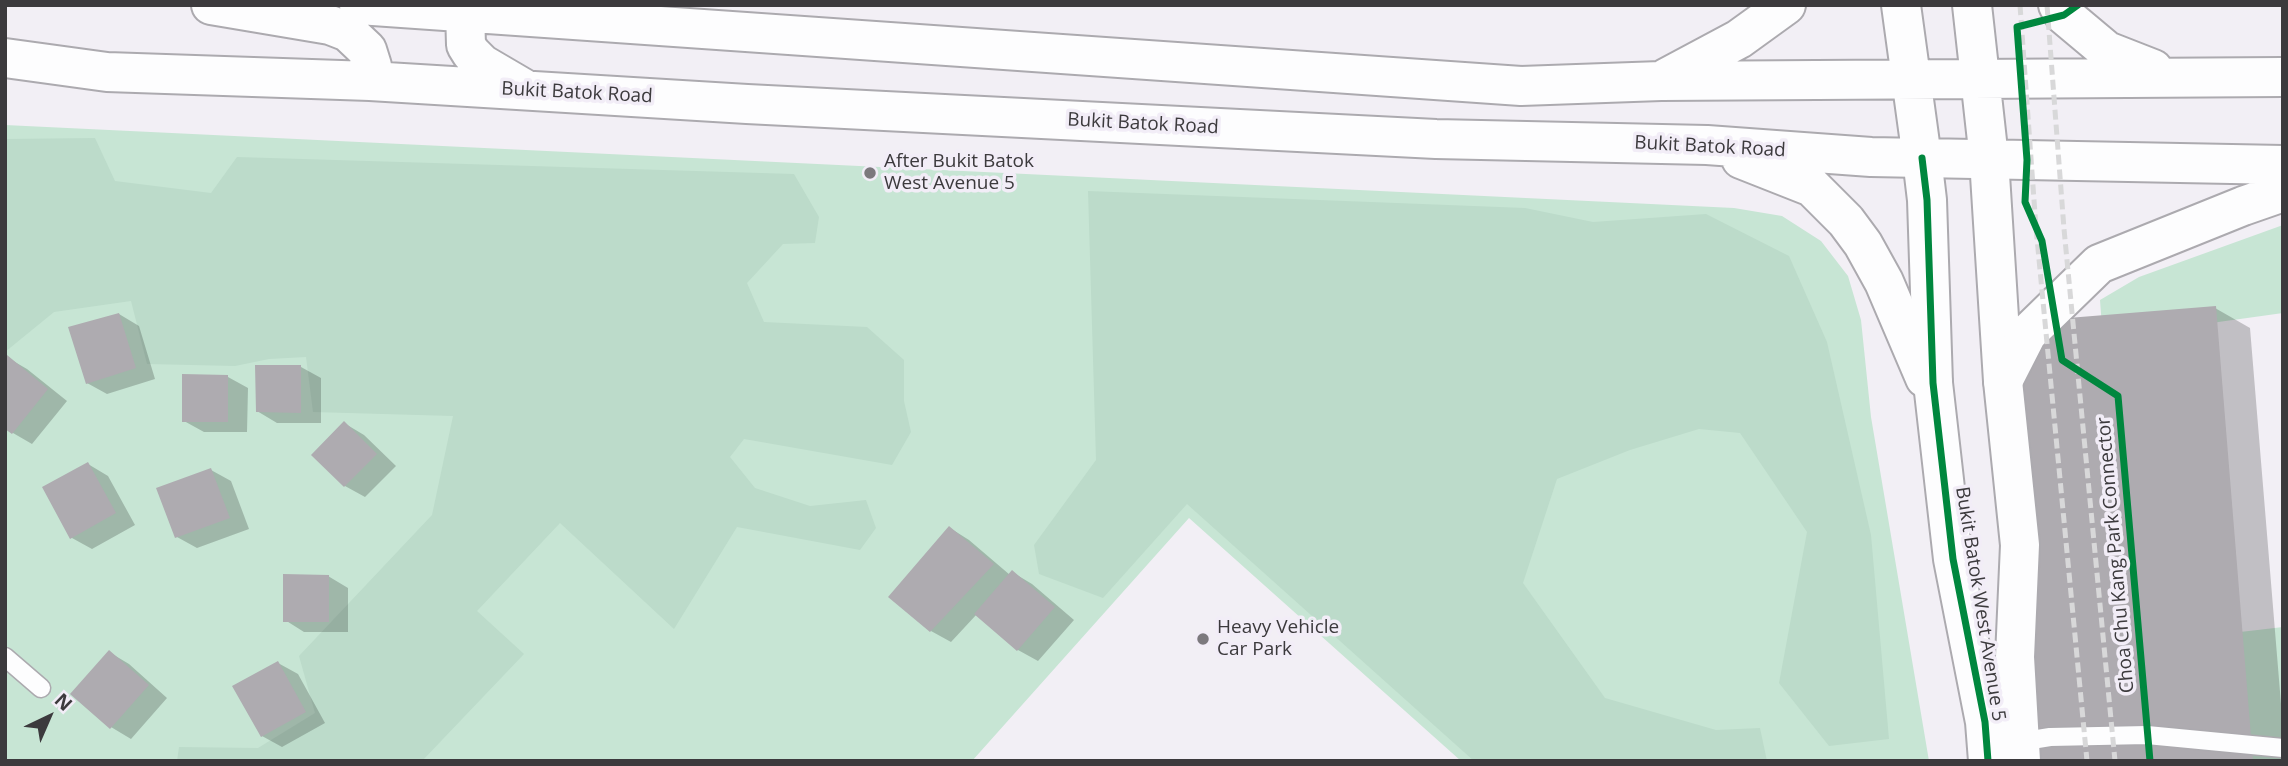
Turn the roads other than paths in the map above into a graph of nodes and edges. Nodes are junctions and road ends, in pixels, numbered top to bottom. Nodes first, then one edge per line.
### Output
1 (211, 5) edge
2 (359, 5) edge
3 (1786, 5) edge
4 (1901, 5) edge
5 (1972, 5) edge
6 (2058, 5) edge
7 (465, 11) junction
8 (5, 58) edge
9 (2170, 76) junction
10 (2283, 77) edge
11 (1909, 78) junction
12 (1980, 78) junction
13 (1661, 81) junction
14 (370, 82) junction
15 (528, 90) junction
16 (1707, 145) junction
17 (1922, 158) junction
18 (1989, 159) junction
19 (2283, 165) edge
20 (2283, 192) edge
21 (2003, 381) junction
22 (1933, 383) junction
23 (5, 657) edge
24 (41, 688) dead end
25 (2283, 748) edge
26 (2009, 754) edge

1 - 14 main road
2 - 7 main road
3 - 13 main road
4 - 11 main road, Bukit Batok West Avenue 5
5 - 12 main road, Bukit Batok West Avenue 5
6 - 9 main road
7 - 13 main road
7 - 15 main road
8 - 14 main road, Bukit Batok Road
9 - 10 main road
9 - 12 main road
11 - 12 main road
11 - 13 main road
11 - 17 main road, Bukit Batok West Avenue 5
12 - 18 main road, Bukit Batok West Avenue 5
14 - 15 main road, Bukit Batok Road
15 - 16 main road, Bukit Batok Road
16 - 17 main road, Bukit Batok Road
16 - 22 main road
17 - 18 main road, Bukit Batok Road
17 - 22 main road, Bukit Batok West Avenue 5
18 - 19 main road, Bukit Batok Road
18 - 21 main road, Bukit Batok West Avenue 5
20 - 21 main road
21 - 26 main road, Bukit Batok West Avenue 5
22 - 26 main road, Bukit Batok West Avenue 5
23 - 24 lane
25 - 26 lane

